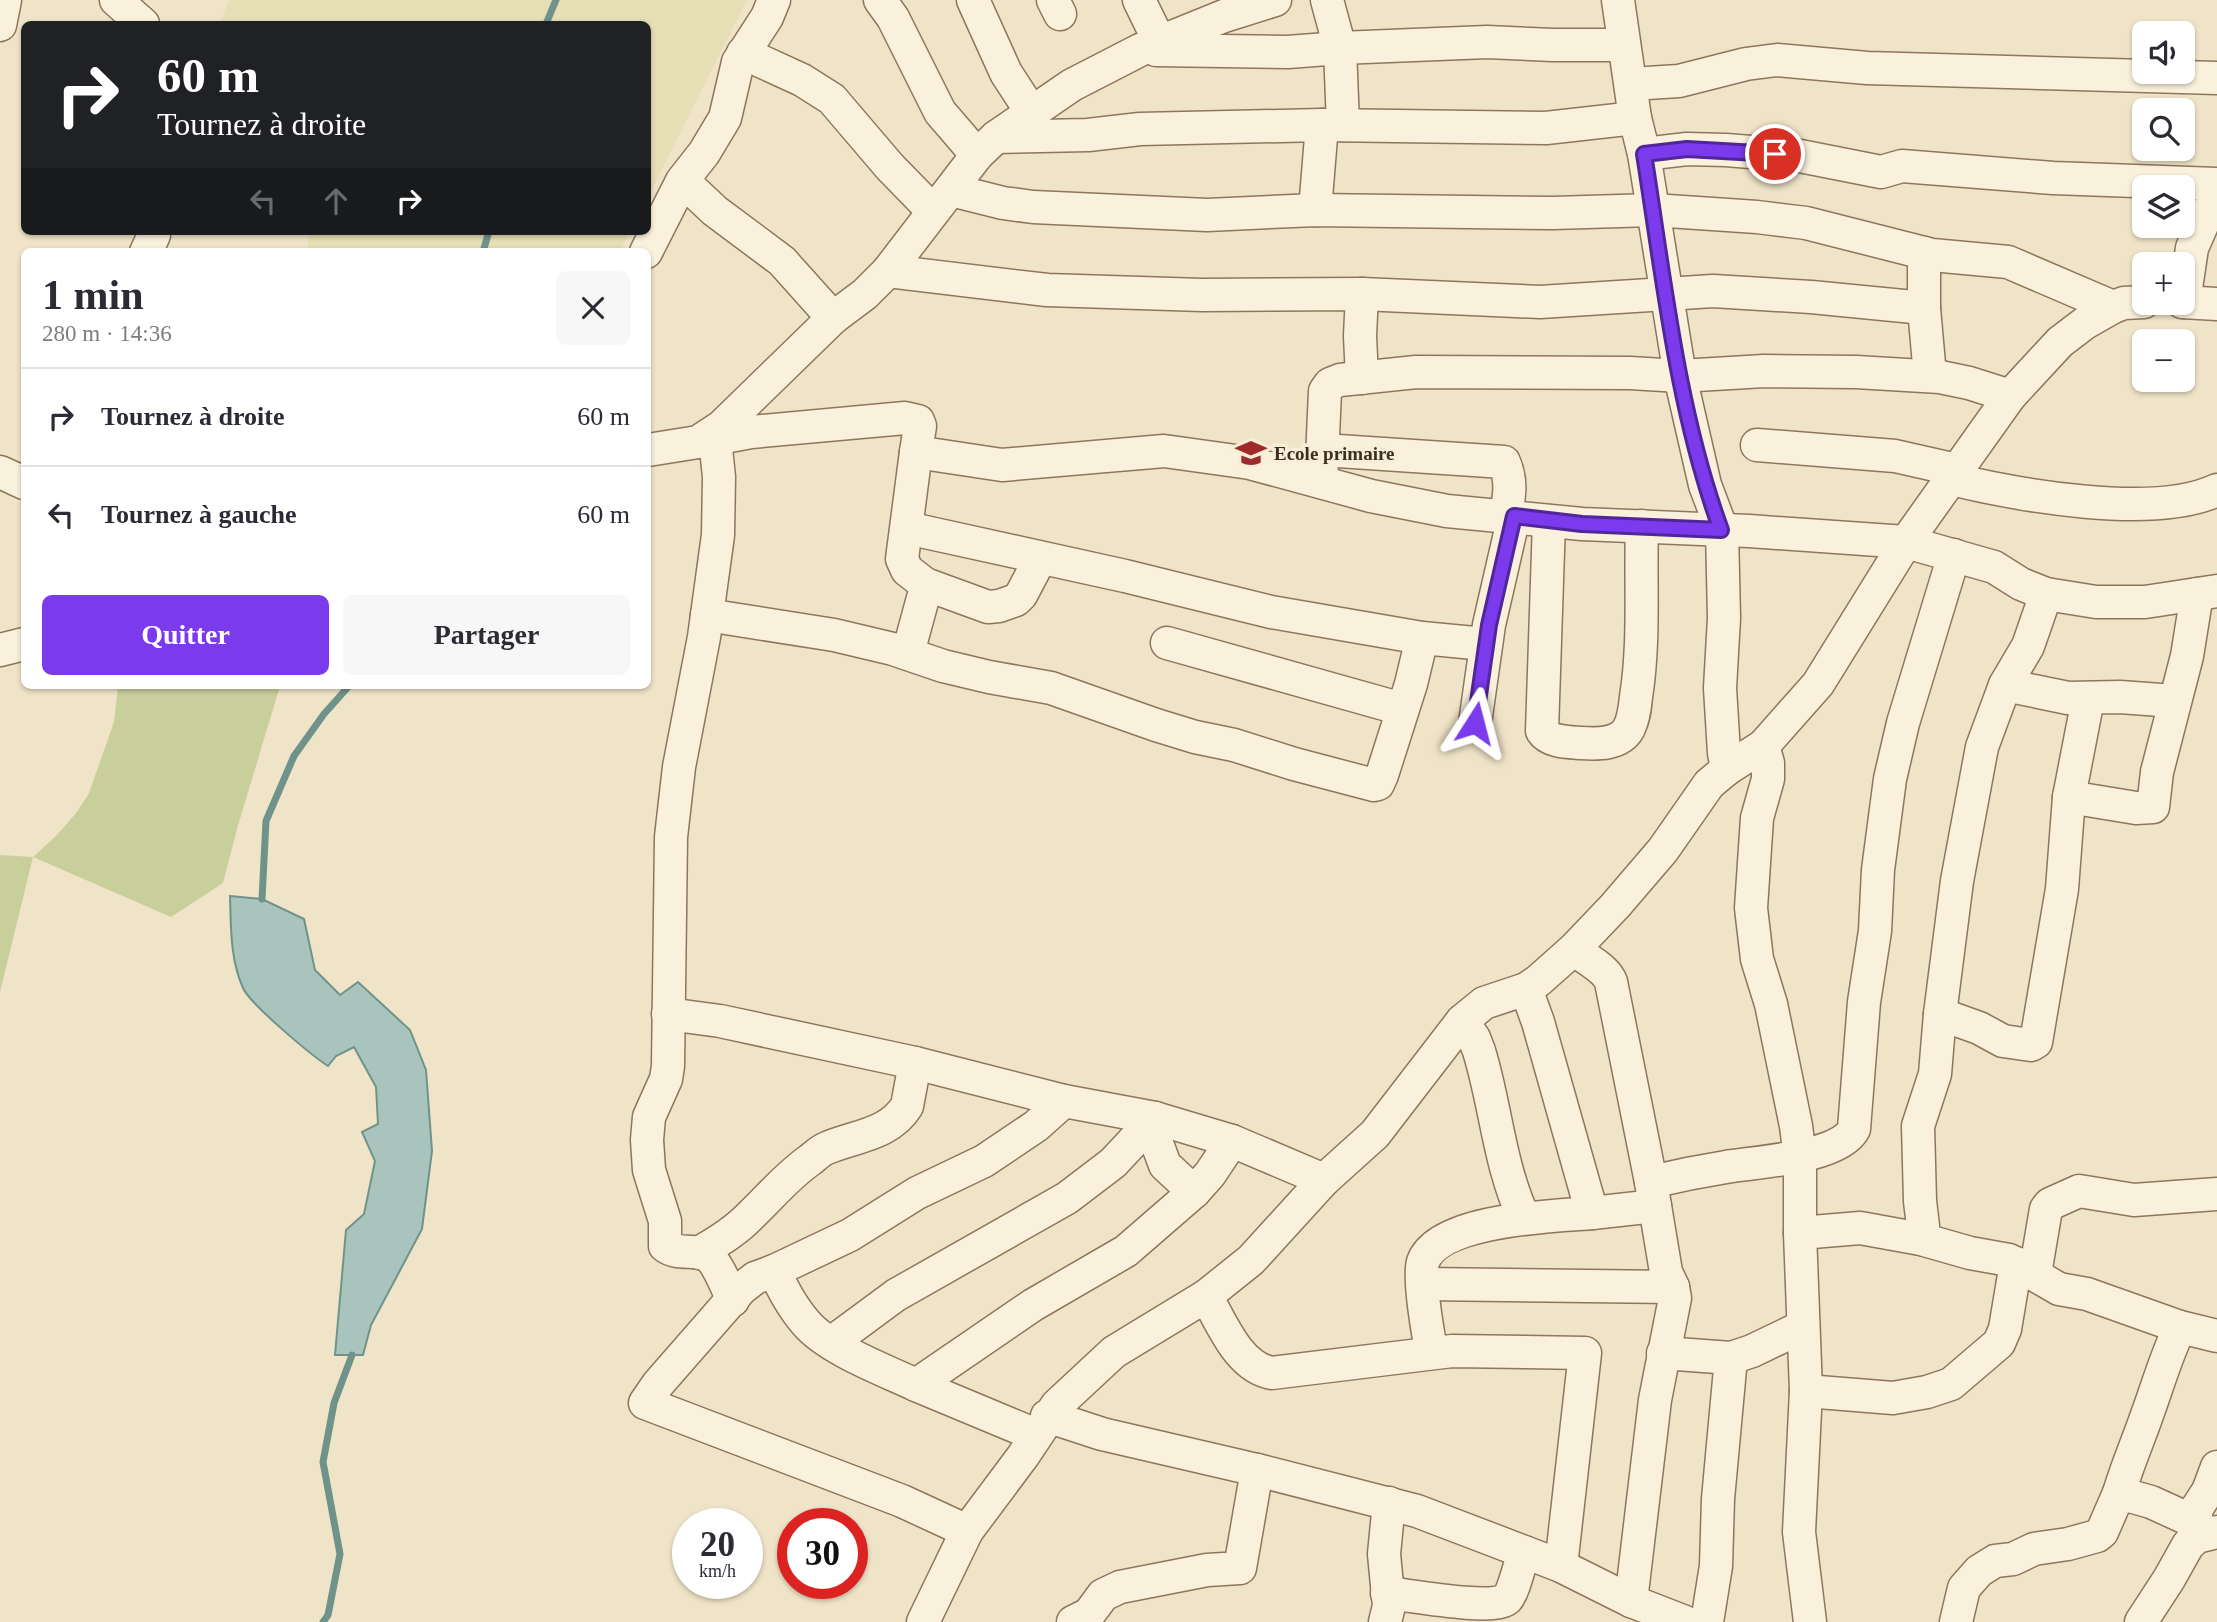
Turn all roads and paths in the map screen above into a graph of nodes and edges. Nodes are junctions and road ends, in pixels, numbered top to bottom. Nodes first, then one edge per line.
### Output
1 (5, 0) edge
2 (116, 0) edge
3 (774, 0) edge
4 (880, 0) edge
5 (973, 0) edge
6 (1139, 0) edge
7 (1275, 0) edge
8 (1327, 0) edge
9 (1618, 0) edge
10 (1220, 8) edge
11 (140, 21) edge
12 (0, 25) edge
13 (1624, 44) junction
14 (1150, 45) junction
15 (1340, 48) junction
16 (743, 53) junction
17 (2217, 78) edge
18 (1631, 84) junction
19 (1032, 113) junction
20 (1635, 118) junction
21 (1333, 125) junction
22 (986, 146) junction
23 (1644, 154) junction
24 (683, 181) junction
25 (2217, 184) edge
26 (2217, 191) edge
27 (942, 201) junction
28 (1315, 210) junction
29 (1653, 210) junction
30 (648, 248) edge
31 (2191, 252) edge
32 (1924, 253) junction
33 (888, 271) junction
34 (1362, 294) junction
35 (1666, 294) junction
36 (2132, 303) edge
37 (2195, 303) edge
38 (2217, 304) edge
39 (2113, 307) junction
40 (1924, 308) junction
41 (833, 318) junction
42 (1680, 376) junction
43 (1930, 376) junction
44 (1362, 378) junction
45 (2010, 396) junction
46 (707, 440) junction
47 (1757, 444) dead end
48 (651, 449) edge
49 (1323, 450) junction
50 (916, 452) junction
51 (0, 472) edge
52 (1954, 475) junction
53 (1321, 481) junction
54 (21, 482) edge
55 (2217, 490) edge
56 (1510, 516) junction
57 (1549, 521) junction
58 (1642, 526) junction
59 (907, 528) junction
60 (1721, 530) junction
61 (1906, 542) junction
62 (1954, 555) junction
63 (1040, 559) junction
64 (925, 584) junction
65 (2207, 593) edge
66 (2046, 594) junction
67 (707, 615) junction
68 (1422, 638) junction
69 (1167, 643) dead end
70 (1485, 644) junction
71 (21, 645) edge
72 (0, 650) edge
73 (908, 653) junction
74 (2005, 685) junction
75 (2088, 699) junction
76 (2174, 701) junction
77 (1402, 709) junction
78 (1475, 723) dead end
79 (1763, 746) junction
80 (1727, 769) junction
81 (2069, 797) junction
82 (1574, 949) junction
83 (1526, 989) junction
84 (668, 1014) junction
85 (1940, 1014) junction
86 (1462, 1021) junction
87 (915, 1063) junction
88 (1064, 1101) junction
89 (1150, 1124) junction
90 (1233, 1141) junction
91 (1800, 1157) junction
92 (1324, 1180) junction
93 (1194, 1192) junction
94 (1653, 1194) junction
95 (2217, 1194) edge
96 (1592, 1213) junction
97 (1524, 1218) junction
98 (1800, 1233) junction
99 (1922, 1239) junction
100 (699, 1253) junction
101 (2025, 1269) junction
102 (774, 1271) junction
103 (1424, 1284) junction
104 (1673, 1287) junction
105 (1206, 1296) junction
106 (733, 1300) junction
107 (1802, 1327) junction
108 (2180, 1327) junction
109 (2217, 1336) edge
110 (831, 1343) junction
111 (1433, 1352) junction
112 (1663, 1353) junction
113 (1731, 1358) junction
114 (916, 1385) junction
115 (1806, 1391) junction
116 (1042, 1426) junction
117 (2217, 1467) edge
118 (1257, 1470) junction
119 (2119, 1493) junction
120 (1389, 1503) junction
121 (967, 1531) junction
122 (2202, 1531) edge
123 (1524, 1552) junction
124 (1561, 1566) junction
125 (1620, 1605) edge
126 (1386, 1608) edge
127 (1432, 1610) edge
128 (923, 1622) edge
129 (1073, 1622) edge
130 (1685, 1622) edge
131 (1707, 1622) edge
132 (1810, 1622) edge
133 (1956, 1622) edge
134 (2141, 1622) edge

1 - 12 street
2 - 11 street
3 - 16 street
4 - 22 street
5 - 19 street
6 - 14 street
7 - 10 street
8 - 15 street
9 - 13 street
10 - 14 street
13 - 15 street
13 - 18 street
14 - 15 street
14 - 19 street
15 - 21 street
16 - 24 street
16 - 27 street
17 - 18 street
18 - 20 street
19 - 22 street
20 - 21 street
20 - 23 street
21 - 22 street
21 - 28 street
22 - 27 street
23 - 25 street
23 - 29 street
24 - 30 street
24 - 41 street
26 - 31 street
27 - 28 street
27 - 33 street
28 - 29 street
29 - 32 street
29 - 35 street
32 - 39 street
32 - 40 street
33 - 34 street
33 - 41 street
34 - 35 street
34 - 44 street
35 - 40 street
35 - 42 street
36 - 39 street
37 - 38 street
39 - 45 street
40 - 43 street
41 - 46 street
42 - 43 street
42 - 44 street
42 - 60 street
43 - 45 street
44 - 49 street
45 - 52 street
46 - 48 street
46 - 50 street
46 - 67 street
47 - 52 street
49 - 53 street
49 - 56 street
50 - 53 street
50 - 59 street
51 - 54 street
52 - 55 street
52 - 61 street
53 - 56 street
56 - 57 street
56 - 70 street
57 - 58 street
57 - 58 street
58 - 60 street
59 - 63 street
59 - 64 street
60 - 61 street
60 - 80 street
61 - 62 street
61 - 79 street
62 - 66 street
62 - 91 street
63 - 64 street
63 - 68 street
64 - 73 street
65 - 66 street
65 - 76 street
66 - 74 street
67 - 73 street
67 - 84 street
68 - 70 street
68 - 77 street
69 - 77 street
70 - 78 street
71 - 72 street
73 - 77 street
74 - 75 street
74 - 85 street
75 - 76 street
75 - 81 street
76 - 81 street
79 - 80 street
79 - 91 street
80 - 82 street
81 - 85 street
82 - 83 street
82 - 94 street
83 - 86 street
83 - 96 street
84 - 87 street
84 - 100 street
85 - 99 street
86 - 92 street
86 - 97 street
87 - 88 street
87 - 100 street
88 - 89 street
88 - 102 street
89 - 90 street
89 - 93 street
89 - 110 street
90 - 92 street
90 - 93 street
91 - 94 street
91 - 98 street
92 - 105 street
93 - 114 street
94 - 96 street
94 - 104 street
95 - 101 street
96 - 97 street
97 - 103 street
98 - 99 street
98 - 107 street
99 - 101 street
100 - 106 street
101 - 108 street
101 - 115 street
102 - 106 street
102 - 110 street
103 - 104 street
103 - 111 street
104 - 112 street
105 - 111 street
105 - 116 street
106 - 121 street
107 - 113 street
107 - 115 street
108 - 109 street
108 - 119 street
110 - 114 street
111 - 124 street
112 - 113 street
112 - 125 street
113 - 131 street
114 - 116 street
115 - 132 street
116 - 118 street
116 - 121 street
117 - 122 street
118 - 120 street
118 - 129 street
119 - 122 street
119 - 133 street
120 - 123 street
120 - 126 street
121 - 128 street
122 - 134 street
123 - 124 street
123 - 127 street
124 - 125 street
125 - 130 street
126 - 127 street

